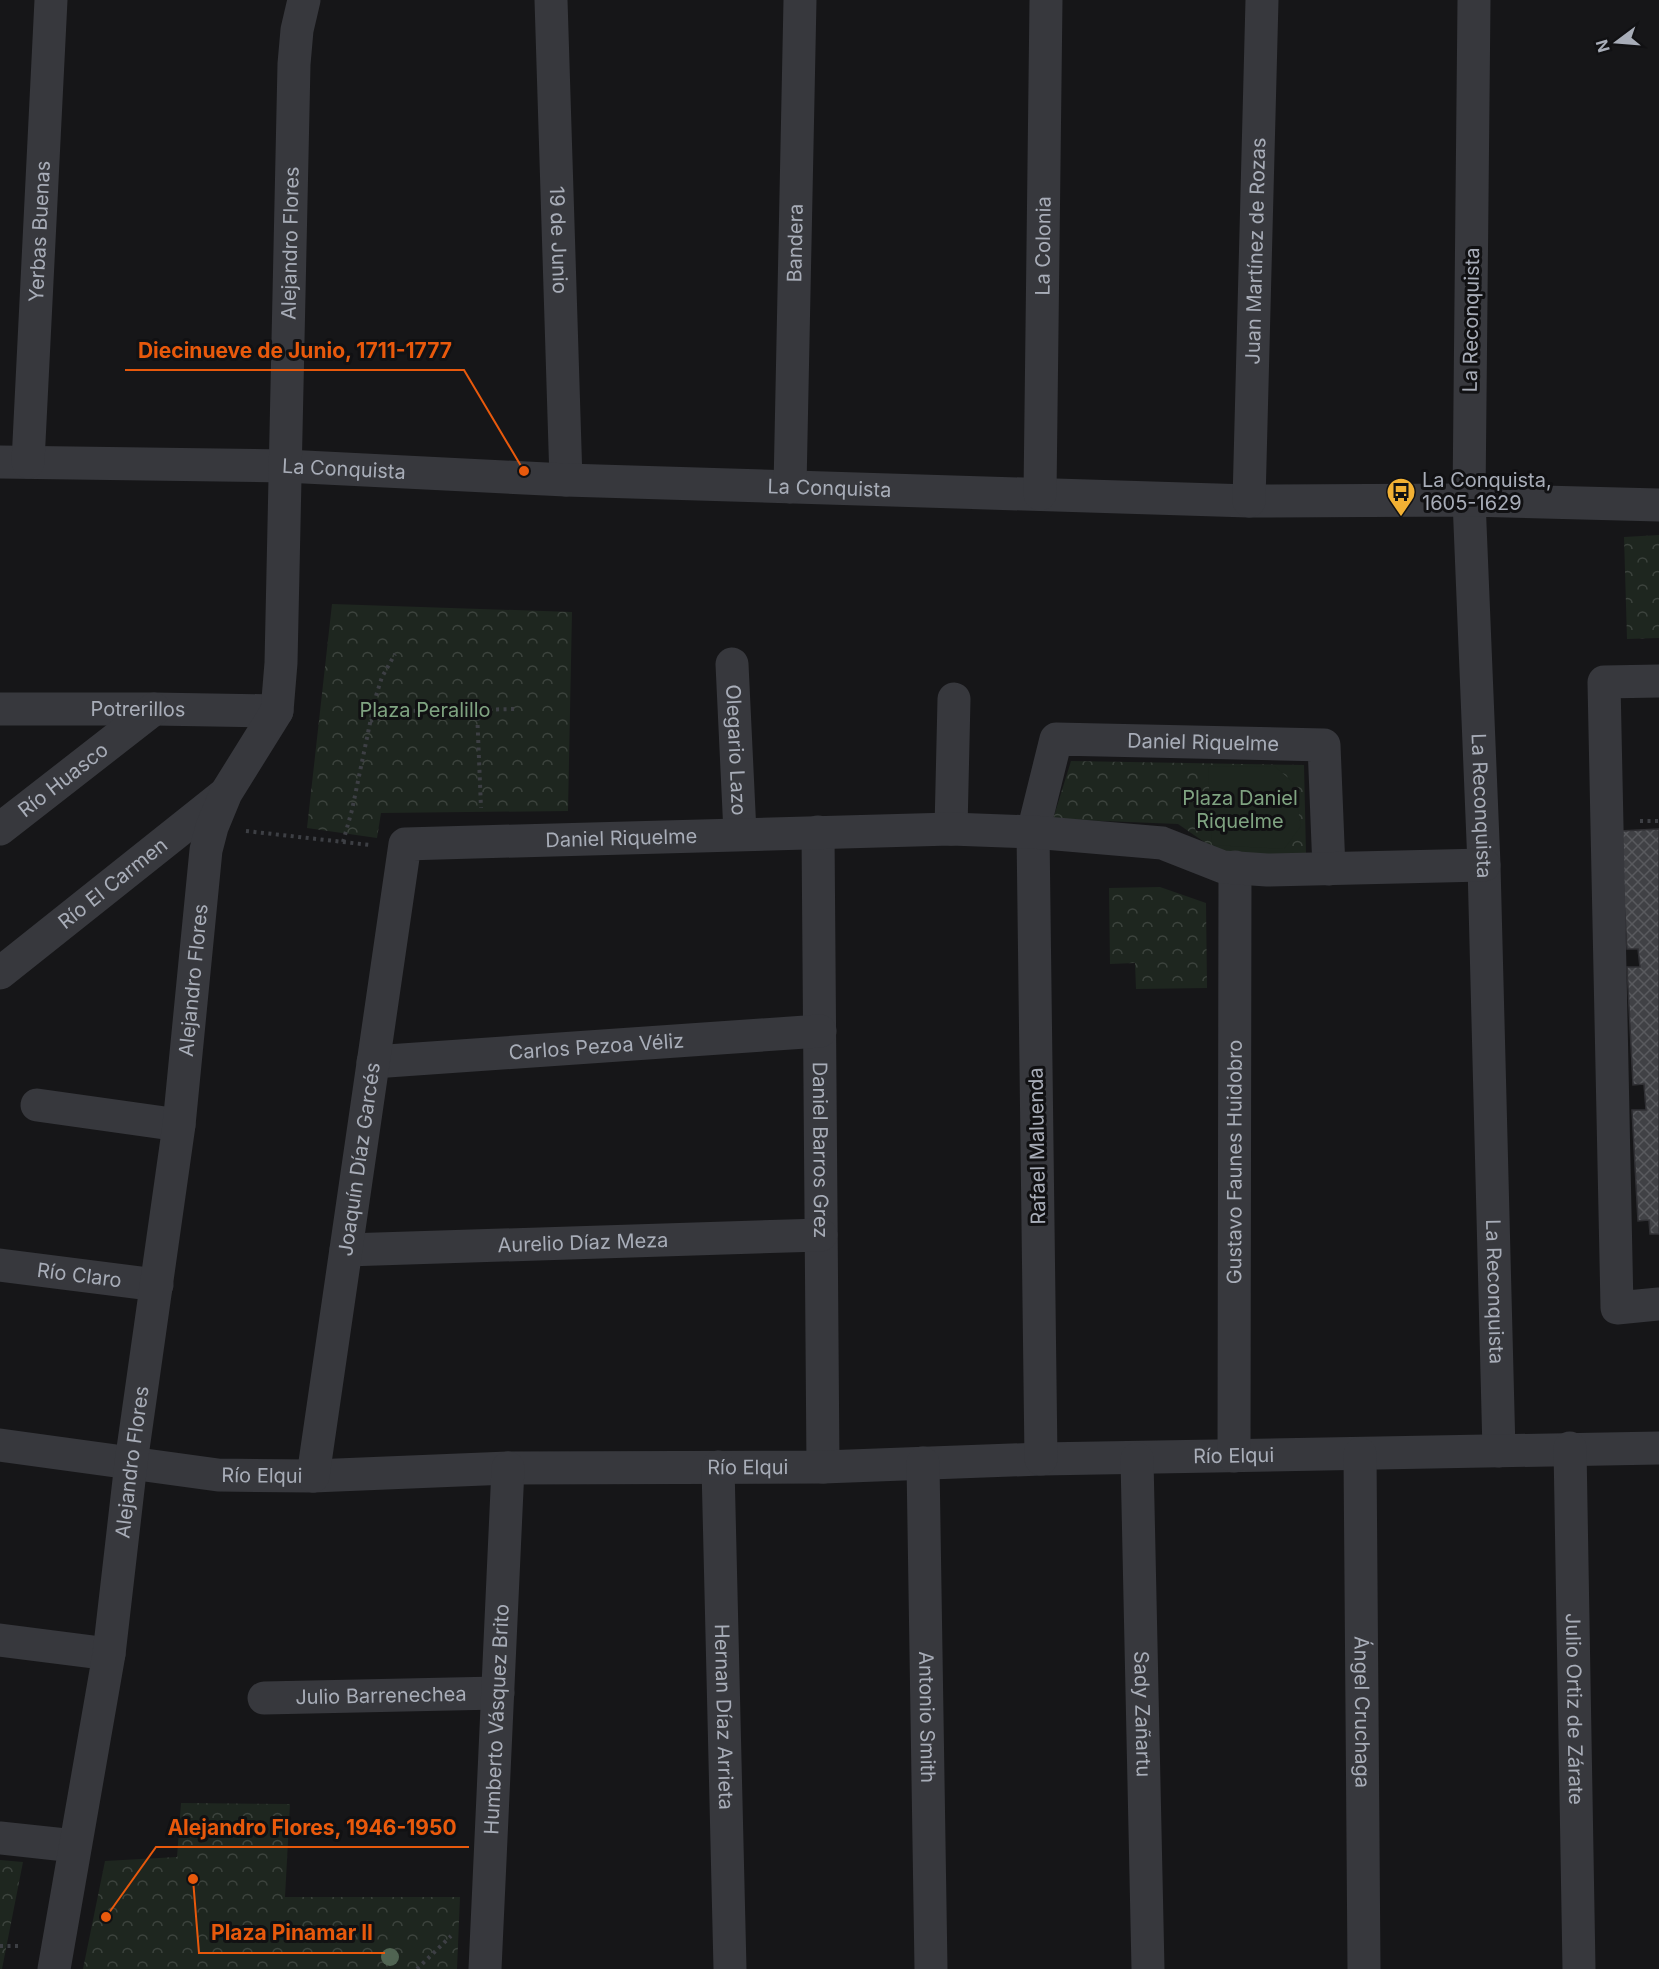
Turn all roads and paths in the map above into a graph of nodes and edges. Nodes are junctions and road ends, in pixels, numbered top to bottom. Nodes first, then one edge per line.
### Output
1 (51, 0) edge
2 (304, 0) edge
3 (551, 0) edge
4 (800, 0) edge
5 (1046, 0) edge
6 (1262, 0) edge
7 (1474, 0) edge
8 (14, 462) edge
9 (285, 466) junction
10 (566, 480) junction
11 (790, 487) junction
12 (1040, 494) junction
13 (1469, 500) junction
14 (1249, 501) junction
15 (1659, 505) edge
16 (395, 654) dead end
17 (732, 664) dead end
18 (1659, 681) edge
19 (954, 699) dead end
20 (0, 709) edge
21 (154, 709) junction
22 (518, 709) dead end
23 (477, 710) junction
24 (277, 711) junction
25 (370, 721) junction
26 (226, 793) junction
27 (212, 827) junction
28 (0, 829) edge
29 (951, 829) junction
30 (818, 832) junction
31 (1033, 832) junction
32 (740, 833) junction
33 (343, 842) junction
34 (482, 842) junction
35 (405, 844) junction
36 (1484, 866) junction
37 (1235, 867) junction
38 (1329, 869) junction
39 (0, 973) edge
40 (820, 1031) junction
41 (374, 1062) junction
42 (37, 1105) dead end
43 (179, 1125) junction
44 (821, 1235) junction
45 (346, 1250) junction
46 (0, 1265) edge
47 (157, 1285) junction
48 (1659, 1304) edge
49 (0, 1445) edge
50 (1570, 1448) junction
51 (1659, 1448) edge
52 (1499, 1451) junction
53 (1360, 1454) junction
54 (1234, 1456) junction
55 (1137, 1459) junction
56 (1041, 1460) junction
57 (131, 1463) junction
58 (923, 1463) junction
59 (718, 1467) junction
60 (823, 1467) junction
61 (508, 1468) junction
62 (313, 1476) junction
63 (0, 1640) edge
64 (109, 1654) junction
65 (498, 1693) junction
66 (264, 1698) dead end
67 (0, 1838) edge
68 (75, 1846) junction
69 (0, 1946) edge
70 (26, 1946) dead end
71 (54, 1969) edge
72 (485, 1969) edge
73 (730, 1969) edge
74 (931, 1969) edge
75 (1148, 1969) edge
76 (1364, 1969) edge
77 (1579, 1969) edge

1 - 8 street, Yerbas Buenas
2 - 9 street, Alejandro Flores
3 - 10 street, 19 de Junio
4 - 11 street, Bandera
5 - 12 street, La Colonia
6 - 14 street, Juan Martínez de Rozas
7 - 13 street, La Reconquista
8 - 9 street, La Conquista
9 - 10 street, La Conquista
9 - 24 street, Alejandro Flores
10 - 11 street, La Conquista
11 - 12 street, La Conquista
12 - 14 street, La Conquista
13 - 14 street, La Conquista
13 - 15 street, La Conquista
13 - 36 street, La Reconquista
16 - 25 path
17 - 32 street, Olegario Lazo
18 - 48 street
19 - 29 street
20 - 21 street, Potrerillos
21 - 24 street, Potrerillos
21 - 28 street, Río Huasco
22 - 23 path
23 - 25 path
23 - 34 path
24 - 26 street, Alejandro Flores
25 - 33 path
26 - 27 street, Alejandro Flores
26 - 39 street, Río El Carmen
27 - 33 path
27 - 43 street, Alejandro Flores
29 - 30 street, Daniel Riquelme
29 - 31 street, Daniel Riquelme
30 - 32 street, Daniel Riquelme
30 - 40 street, Daniel Barros Grez
31 - 37 street, Daniel Riquelme
31 - 38 street, Daniel Riquelme
31 - 56 street, Rafael Maluenda
32 - 34 street, Daniel Riquelme
33 - 35 path
34 - 35 street, Daniel Riquelme
35 - 41 street, Joaquín Díaz Garcés
36 - 38 street, Daniel Riquelme
36 - 52 street, La Reconquista
37 - 38 street, Daniel Riquelme
37 - 54 street, Gustavo Faunes Huidobro
40 - 41 street, Carlos Pezoa Véliz
40 - 44 street, Daniel Barros Grez
41 - 45 street, Joaquín Díaz Garcés
42 - 43 street
43 - 47 street, Alejandro Flores
44 - 45 street, Aurelio Díaz Meza
44 - 60 street, Daniel Barros Grez
45 - 62 street, Joaquín Díaz Garcés
46 - 47 street, Río Claro
47 - 57 street, Alejandro Flores
49 - 57 street, Río Elqui
50 - 51 street
50 - 52 street
50 - 77 street, Julio Ortiz de Zárate
52 - 53 street, Río Elqui
53 - 54 street, Río Elqui
53 - 76 street, Ángel Cruchaga
54 - 55 street, Río Elqui
55 - 56 street, Río Elqui
55 - 75 street, Sady Zañartu
56 - 58 street, Río Elqui
57 - 62 street, Río Elqui
57 - 64 street, Alejandro Flores
58 - 60 street, Río Elqui
58 - 74 street, Antonio Smith
59 - 60 street, Río Elqui
59 - 61 street, Río Elqui
59 - 73 street, Hernan Díaz Arrieta
61 - 62 street, Río Elqui
61 - 65 street, Humberto Vásquez Brito
63 - 64 street
64 - 68 street, Alejandro Flores
65 - 66 street, Julio Barrenechea
65 - 72 street, Humberto Vásquez Brito
67 - 68 street
68 - 71 street, Alejandro Flores
69 - 70 path

